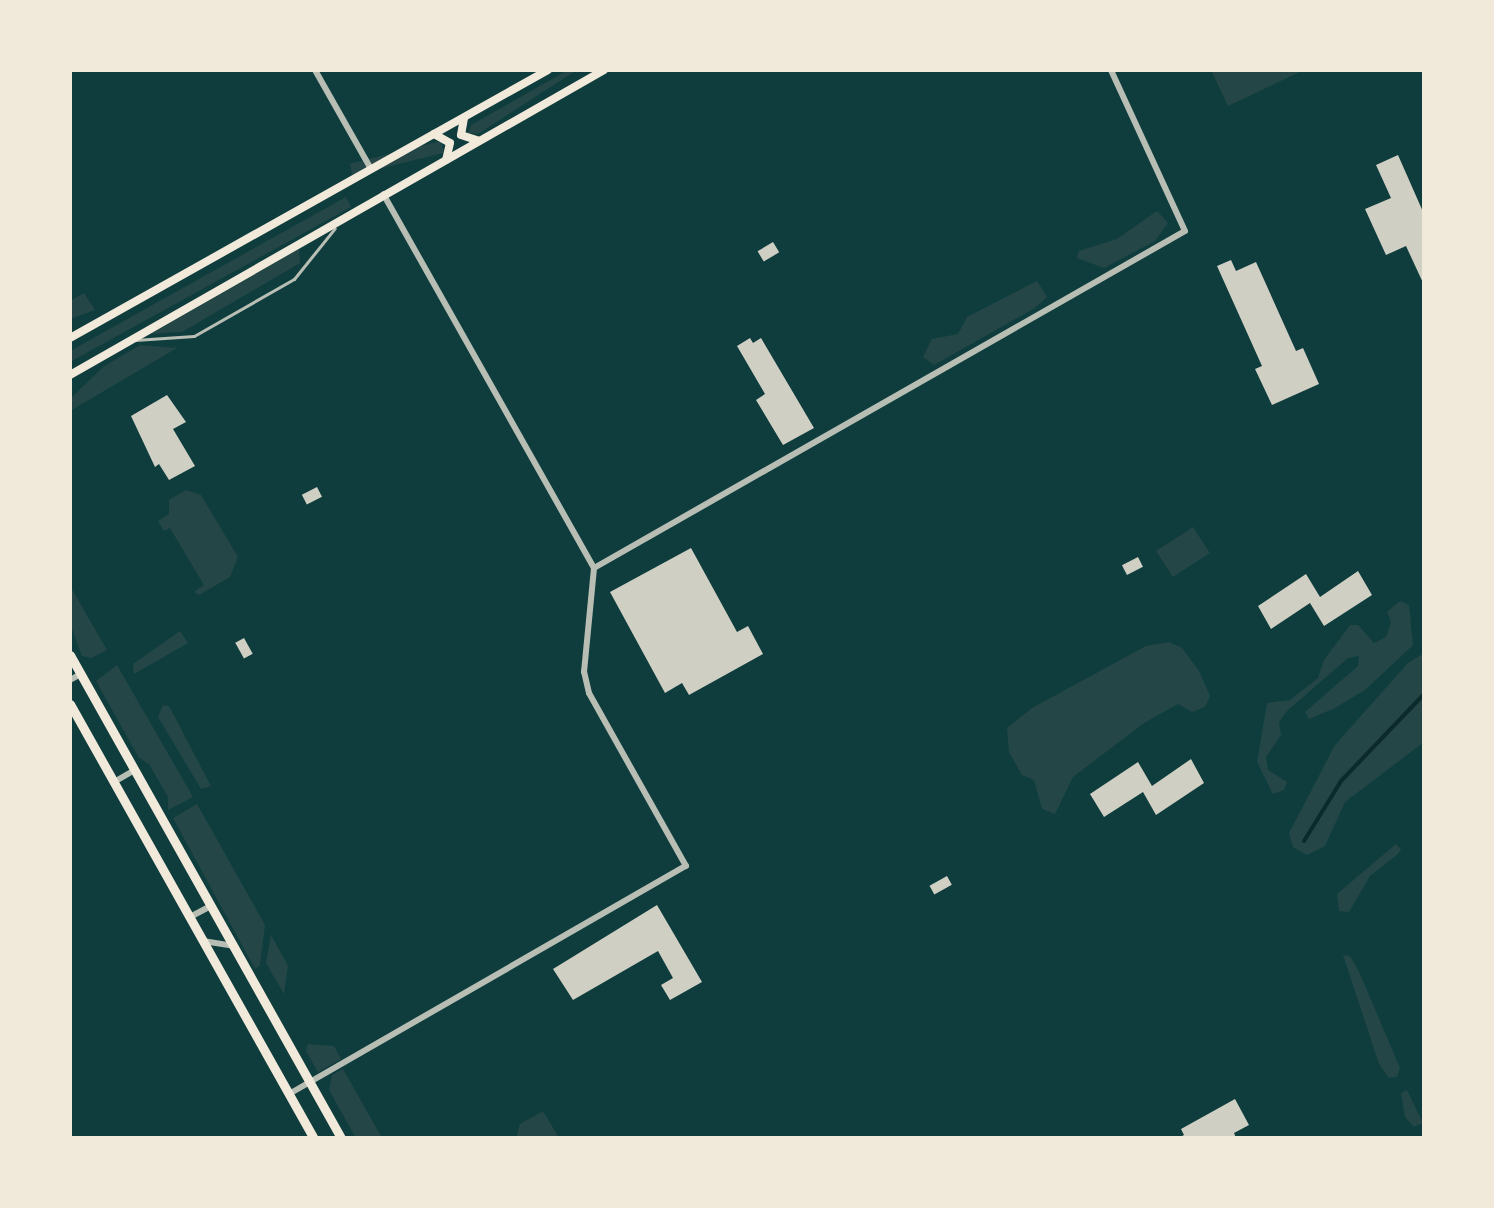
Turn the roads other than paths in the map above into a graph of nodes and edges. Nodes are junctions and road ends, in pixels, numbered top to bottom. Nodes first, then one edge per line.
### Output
1 (315, 70) edge
2 (548, 70) edge
3 (604, 70) edge
4 (1111, 70) edge
5 (467, 115) junction
6 (433, 134) junction
7 (481, 140) junction
8 (446, 160) junction
9 (371, 169) junction
10 (383, 194) junction
11 (343, 218) junction
12 (70, 338) edge
13 (128, 340) junction
14 (72, 373) edge
15 (594, 568) junction
16 (70, 655) edge
17 (81, 674) junction
18 (70, 680) edge
19 (70, 704) edge
20 (135, 770) junction
21 (114, 782) junction
22 (211, 906) junction
23 (190, 917) junction
24 (203, 941) junction
25 (234, 946) junction
26 (310, 1082) junction
27 (289, 1094) junction
28 (314, 1138) edge
29 (341, 1138) edge

1 - 9 street
2 - 5 main road
3 - 7 main road
4 - 15 street
5 - 6 main road
5 - 7 main road
6 - 8 main road
6 - 9 main road
7 - 8 main road
8 - 10 main road
9 - 12 main road
10 - 11 main road
10 - 15 street
11 - 13 main road
11 - 13 lane
13 - 14 main road
15 - 26 street
16 - 17 main road
17 - 18 street
17 - 20 main road
19 - 21 main road
20 - 21 street
20 - 22 main road
21 - 23 main road
22 - 23 street
22 - 25 main road
23 - 24 main road
24 - 25 street
24 - 27 main road
25 - 26 main road
26 - 27 street
26 - 29 main road
27 - 28 main road

